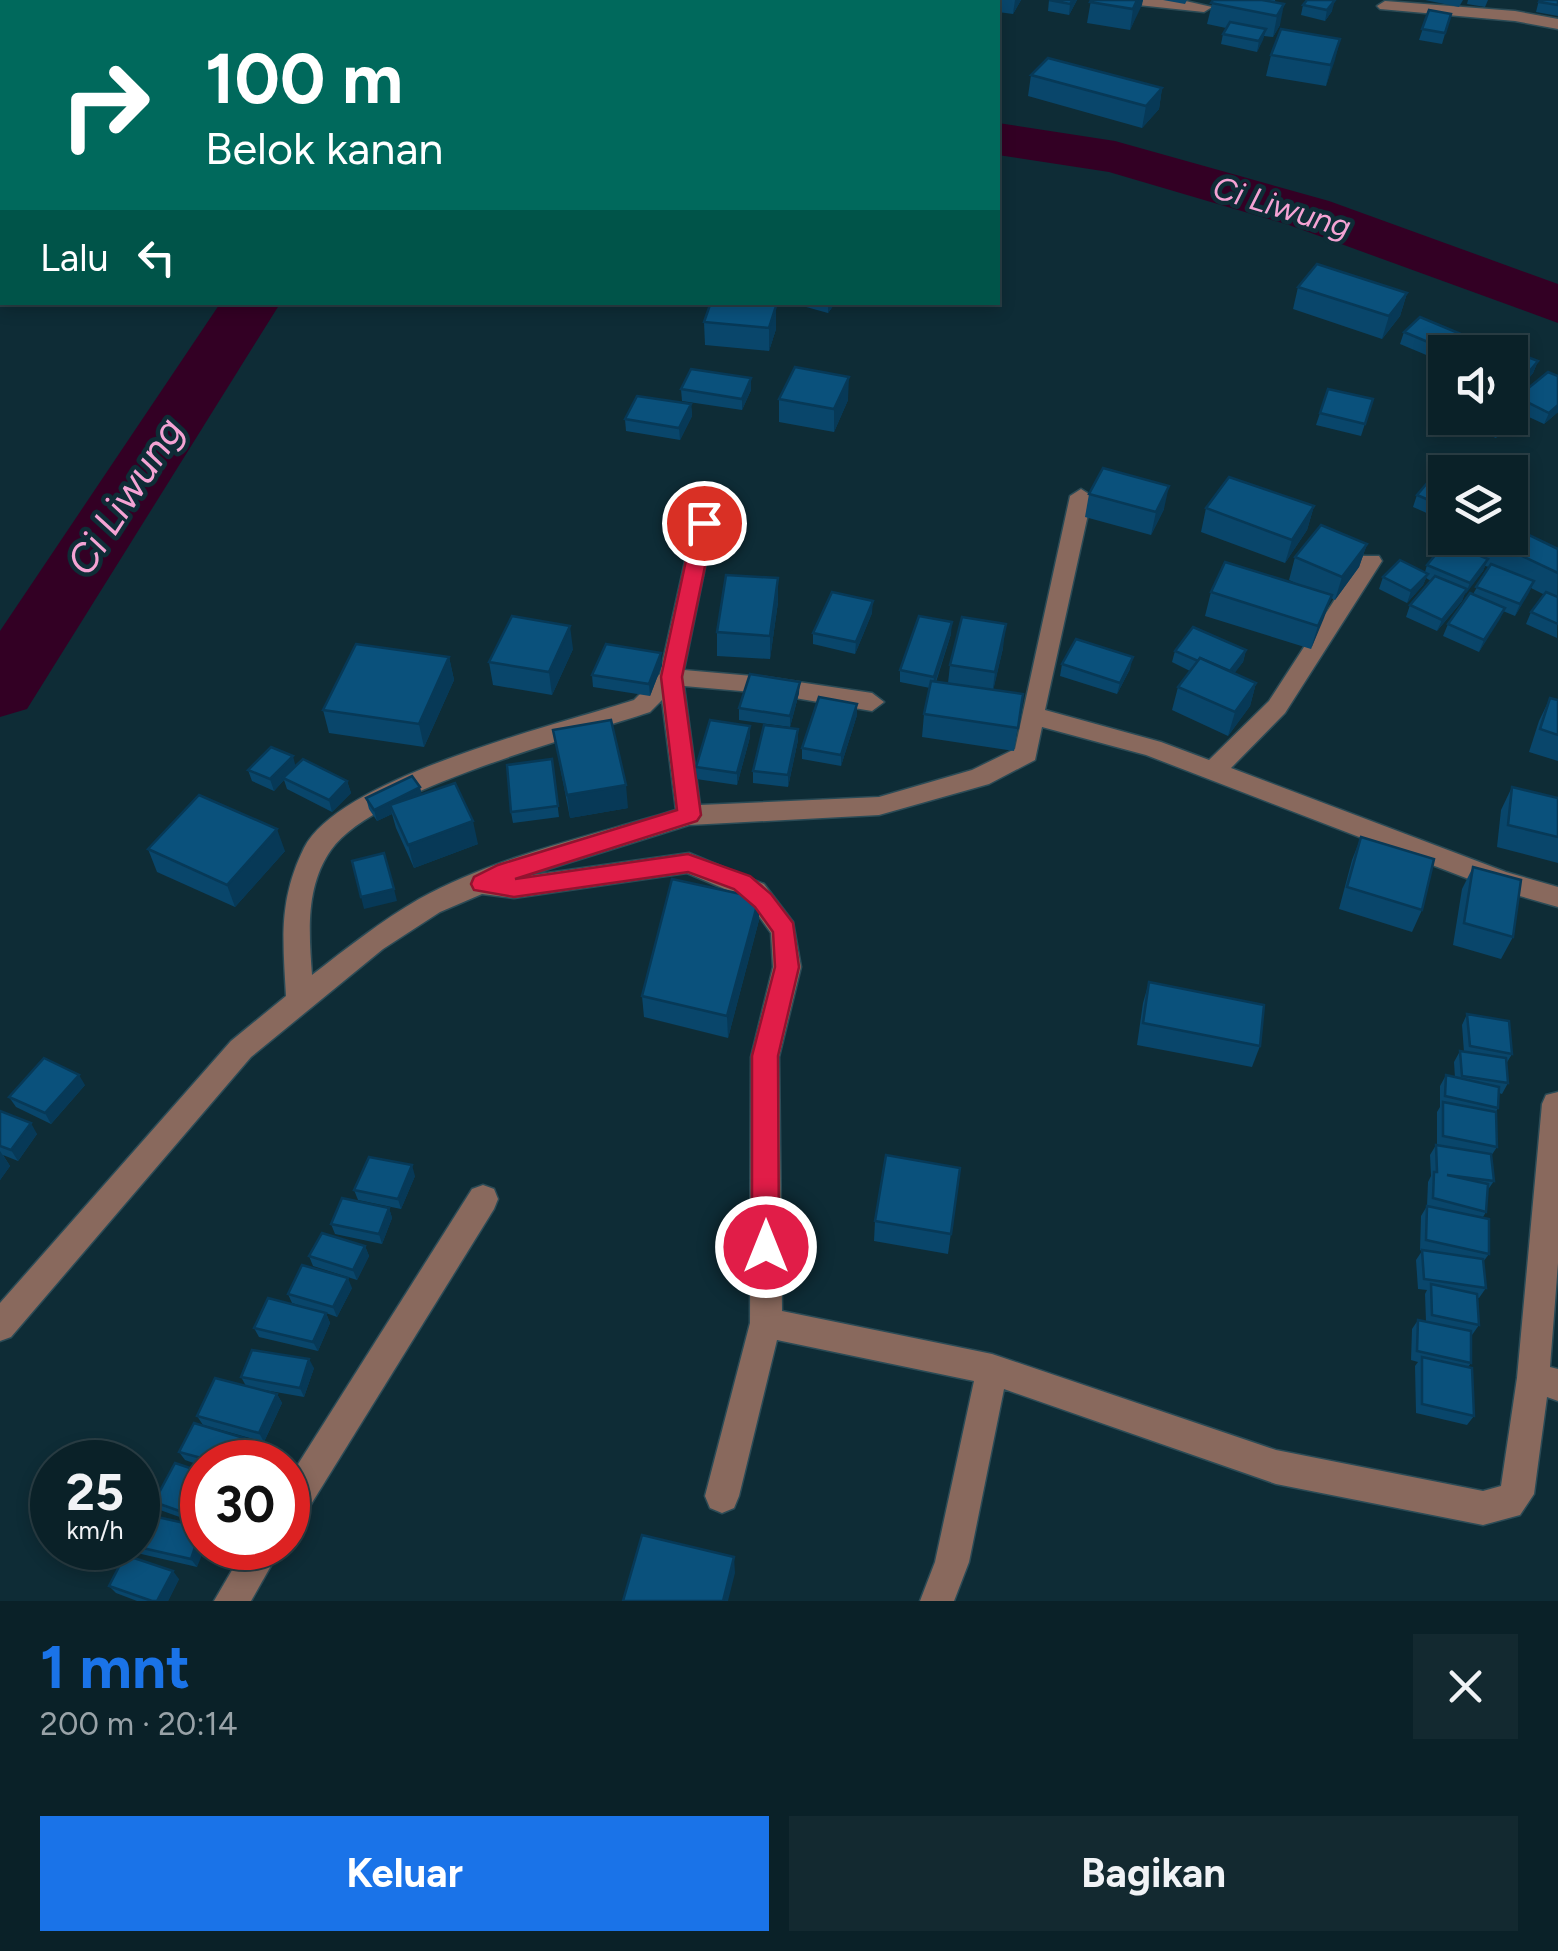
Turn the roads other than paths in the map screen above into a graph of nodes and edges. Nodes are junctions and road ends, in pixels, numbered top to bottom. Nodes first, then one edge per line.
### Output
1 (1138, 0) edge
2 (1385, 6) dead end
3 (1204, 7) dead end
4 (0, 21) edge
5 (1558, 24) edge
6 (0, 34) edge
7 (1082, 496) dead end
8 (708, 499) dead end
9 (1371, 561) dead end
10 (672, 677) junction
11 (872, 702) dead end
12 (1032, 715) junction
13 (1214, 770) junction
14 (689, 815) junction
15 (483, 884) junction
16 (1558, 897) edge
17 (300, 1001) junction
18 (1556, 1104) edge
19 (1556, 1164) edge
20 (483, 1199) dead end
21 (766, 1323) junction
22 (0, 1326) edge
23 (992, 1369) junction
24 (1546, 1382) edge
25 (310, 1475) edge
26 (722, 1496) dead end
27 (250, 1570) edge
28 (231, 1601) edge
29 (937, 1601) edge

1 - 3 street
2 - 5 street
4 - 6 street
7 - 12 street
8 - 10 street
9 - 13 street
10 - 11 street
10 - 14 street
10 - 17 street
12 - 13 street
12 - 14 street
13 - 16 street
14 - 15 street
15 - 17 street
15 - 21 street
17 - 22 street
18 - 19 street
19 - 24 street
20 - 25 street
21 - 23 street
21 - 26 street
23 - 24 street
23 - 29 street
27 - 28 street

